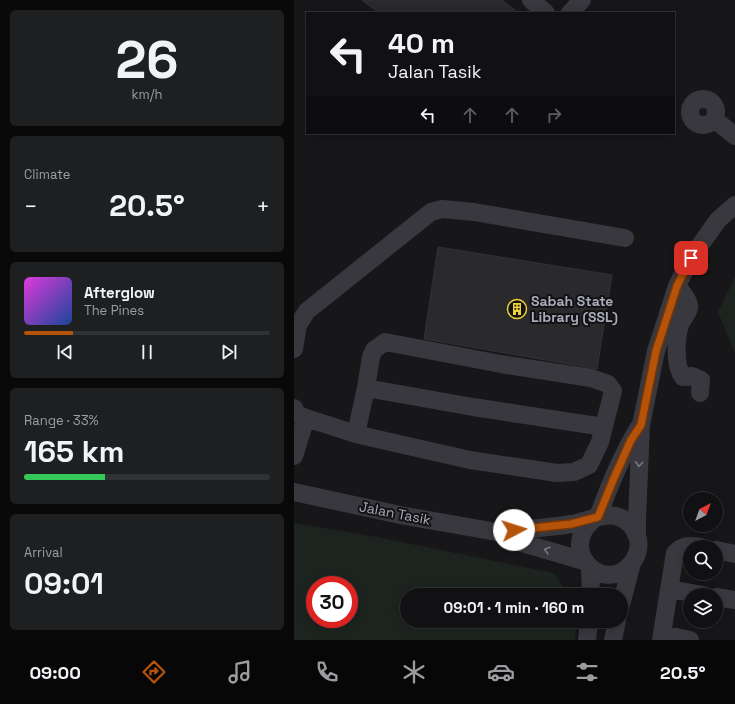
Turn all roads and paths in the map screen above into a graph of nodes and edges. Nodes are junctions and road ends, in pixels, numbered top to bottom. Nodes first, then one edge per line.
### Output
1 (531, 0) edge
2 (582, 0) edge
3 (545, 12) edge
4 (571, 12) edge
5 (714, 119) dead end
6 (735, 136) edge
7 (735, 205) edge
8 (625, 238) dead end
9 (677, 286) junction
10 (294, 349) edge
11 (366, 388) junction
12 (700, 393) dead end
13 (300, 413) edge
14 (641, 425) junction
15 (604, 428) junction
16 (356, 434) junction
17 (294, 456) edge
18 (294, 492) edge
19 (596, 518) junction
20 (497, 532) junction
21 (637, 537) junction
22 (683, 546) edge
23 (723, 551) edge
24 (735, 554) edge
25 (632, 563) junction
26 (587, 565) junction
27 (590, 588) edge
28 (625, 588) edge
29 (669, 589) junction
30 (683, 591) edge
31 (723, 598) edge
32 (735, 600) edge
33 (589, 628) edge
34 (616, 628) edge
35 (662, 637) edge
36 (587, 640) edge
37 (613, 640) edge
38 (690, 640) edge

1 - 3 street
2 - 4 street
5 - 6 street
7 - 9 street
8 - 10 street
9 - 12 street
9 - 14 street
11 - 15 street
11 - 15 street
11 - 16 street
13 - 16 street
13 - 17 street
14 - 19 street
14 -> 21 street
15 - 16 street
18 - 20 street, Jalan Tasik
19 - 20 street, Jalan Tasik
19 - 21 street
19 - 26 street
26 -> 20 street, Jalan Tasik
21 - 25 street
22 - 29 street
23 - 24 street
25 - 26 street
25 - 28 street
26 - 27 street
29 - 30 street
29 - 35 street
31 - 32 street
33 - 36 street
34 - 37 street
35 - 38 street

